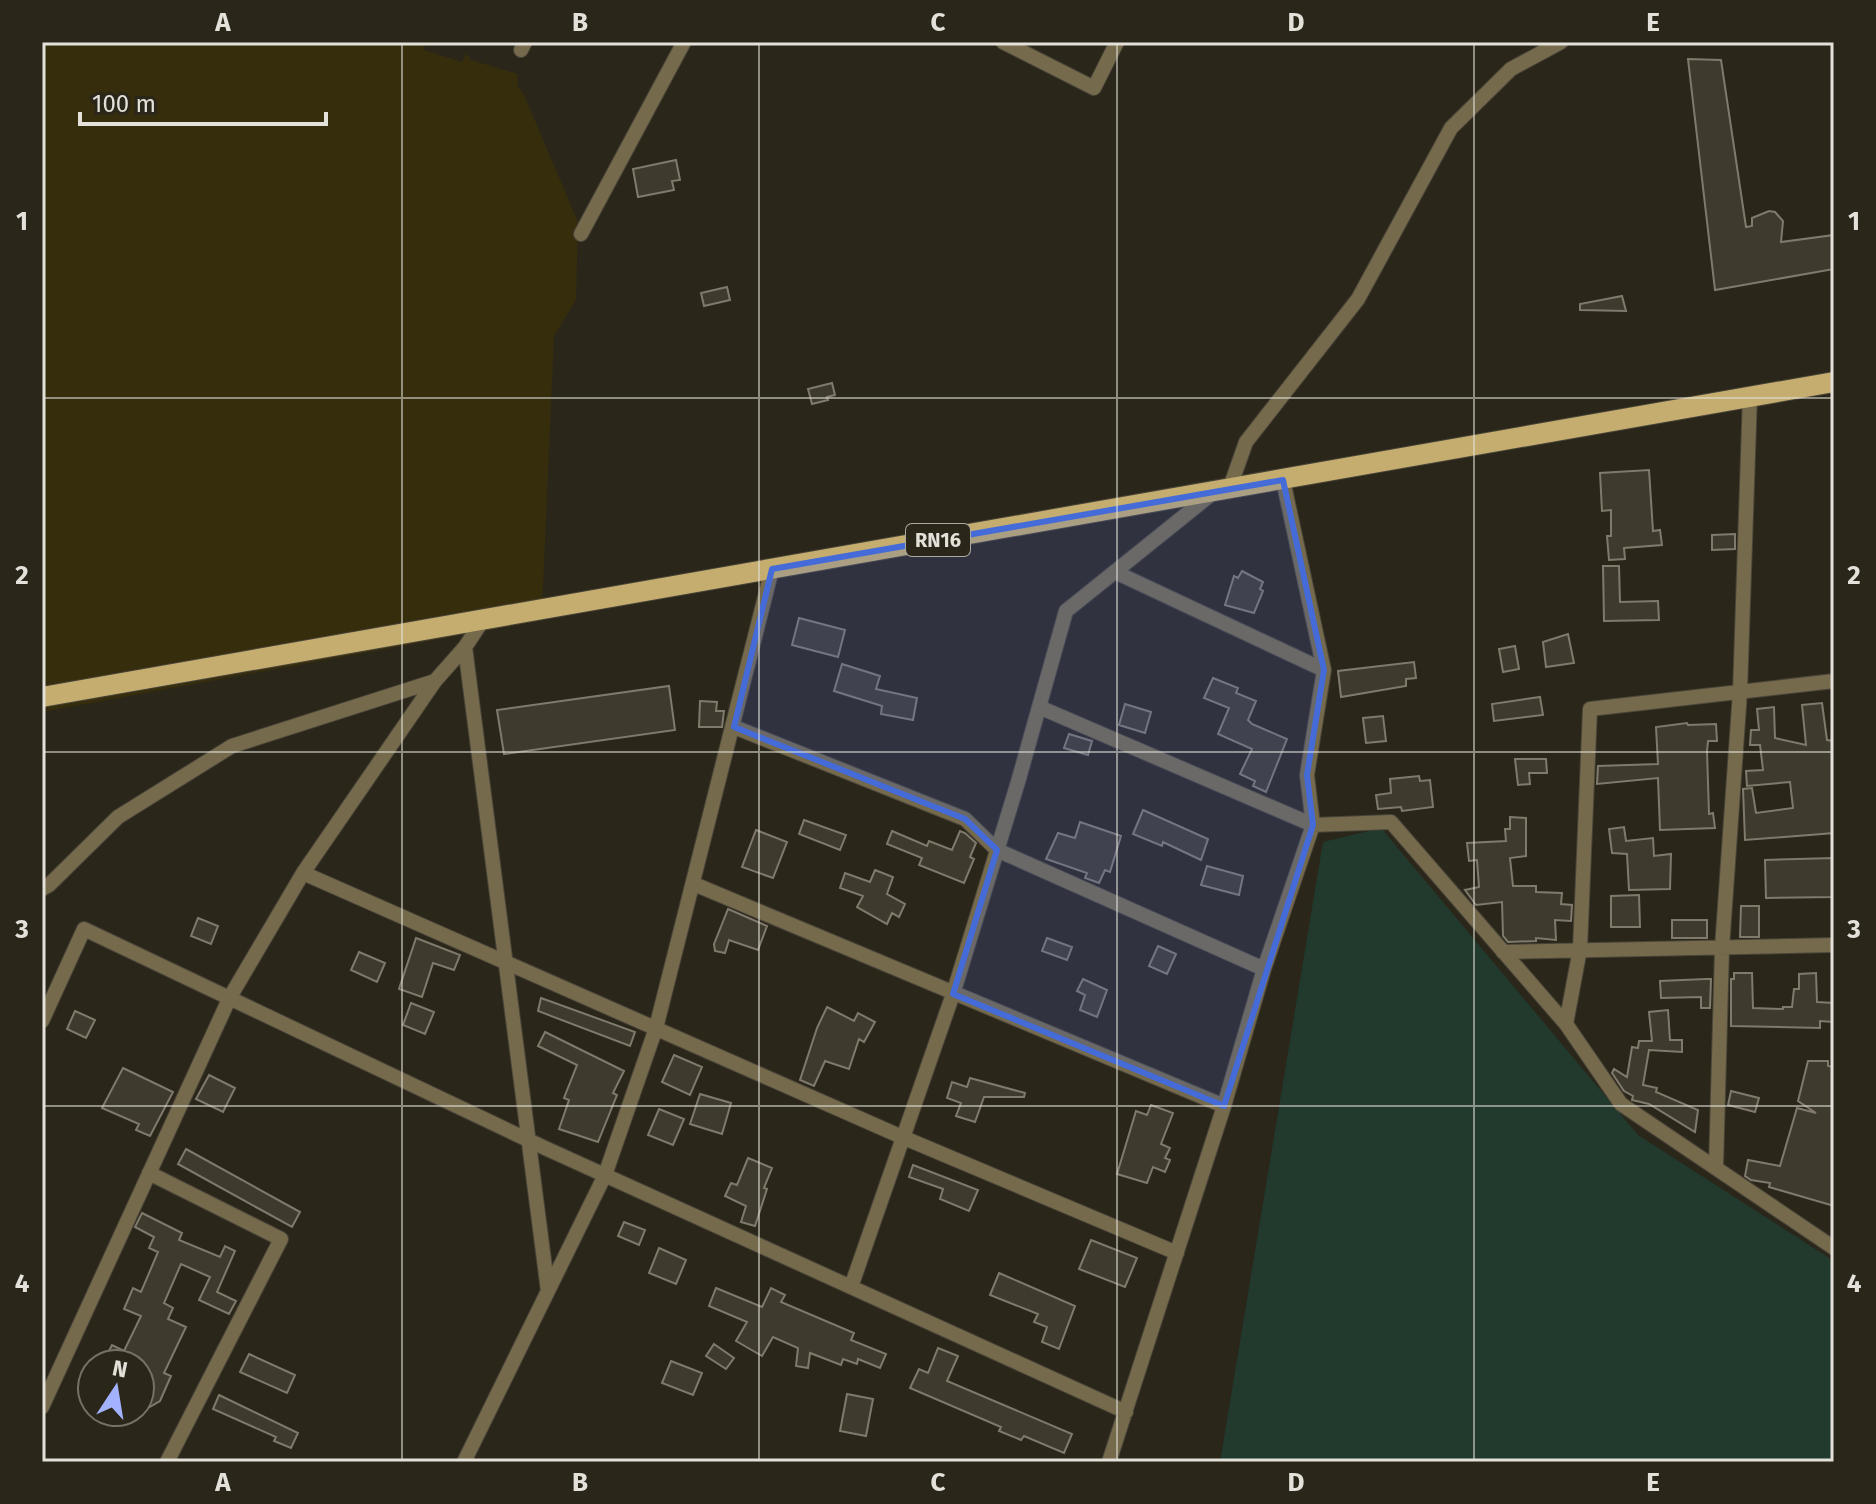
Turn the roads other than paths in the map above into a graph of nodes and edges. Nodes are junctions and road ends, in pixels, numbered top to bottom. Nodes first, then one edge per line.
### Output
1 (684, 42) edge
2 (1003, 42) edge
3 (1117, 42) edge
4 (1561, 42) edge
5 (581, 234) dead end
6 (1834, 382) edge
7 (1750, 395) junction
8 (1283, 480) junction
9 (1222, 491) junction
10 (772, 569) junction
11 (1115, 572) junction
12 (483, 620) junction
13 (465, 647) junction
14 (1324, 670) junction
15 (435, 681) junction
16 (1834, 681) edge
17 (1740, 692) junction
18 (42, 697) edge
19 (1039, 707) junction
20 (734, 727) junction
21 (1313, 825) junction
22 (997, 850) junction
23 (303, 873) junction
24 (694, 884) junction
25 (42, 889) edge
26 (1834, 945) edge
27 (1722, 948) junction
28 (1580, 949) junction
29 (1503, 952) junction
30 (505, 962) junction
31 (1264, 969) junction
32 (953, 994) junction
33 (230, 997) junction
34 (42, 1021) edge
35 (1566, 1024) junction
36 (656, 1028) junction
37 (1224, 1106) junction
38 (902, 1137) junction
39 (528, 1140) junction
40 (1716, 1167) junction
41 (149, 1173) junction
42 (605, 1175) junction
43 (1834, 1248) edge
44 (1177, 1253) junction
45 (851, 1287) junction
46 (548, 1292) junction
47 (42, 1407) edge
48 (1126, 1412) junction
49 (167, 1462) edge
50 (464, 1462) edge
51 (1109, 1462) edge

1 - 5 street
2 - 3 street
4 - 9 street
6 - 7 main road, RN16
7 - 8 main road, RN16
7 - 17 street
8 - 9 main road, RN16
8 - 14 street
9 - 10 main road, RN16
9 - 11 street
10 - 12 main road, RN16
10 - 20 street
11 - 14 street
11 - 19 street
12 - 13 street
12 - 18 main road, RN16
13 - 15 street
13 - 30 street
14 - 21 street
15 - 23 street
15 - 25 street
16 - 17 street
17 - 27 street
17 - 28 street
19 - 21 street
19 - 22 street
20 - 22 street
20 - 24 street
21 - 29 street
21 - 31 street
22 - 31 street
22 - 32 street
23 - 30 street
23 - 33 street
24 - 32 street
24 - 36 street
26 - 27 street
27 - 28 street
27 - 40 street
28 - 29 street
28 - 35 street
29 - 35 street
30 - 36 street
30 - 39 street
31 - 37 street
32 - 37 street
32 - 38 street
33 - 34 street
33 - 39 street
33 - 41 street
35 - 40 street
36 - 38 street
36 - 42 street
37 - 44 street
38 - 44 street
38 - 45 street
39 - 42 street
39 - 46 street
40 - 43 street
41 - 47 street
41 - 49 street
42 - 45 street
42 - 46 street
44 - 48 street
45 - 48 street
46 - 50 street
48 - 51 street

